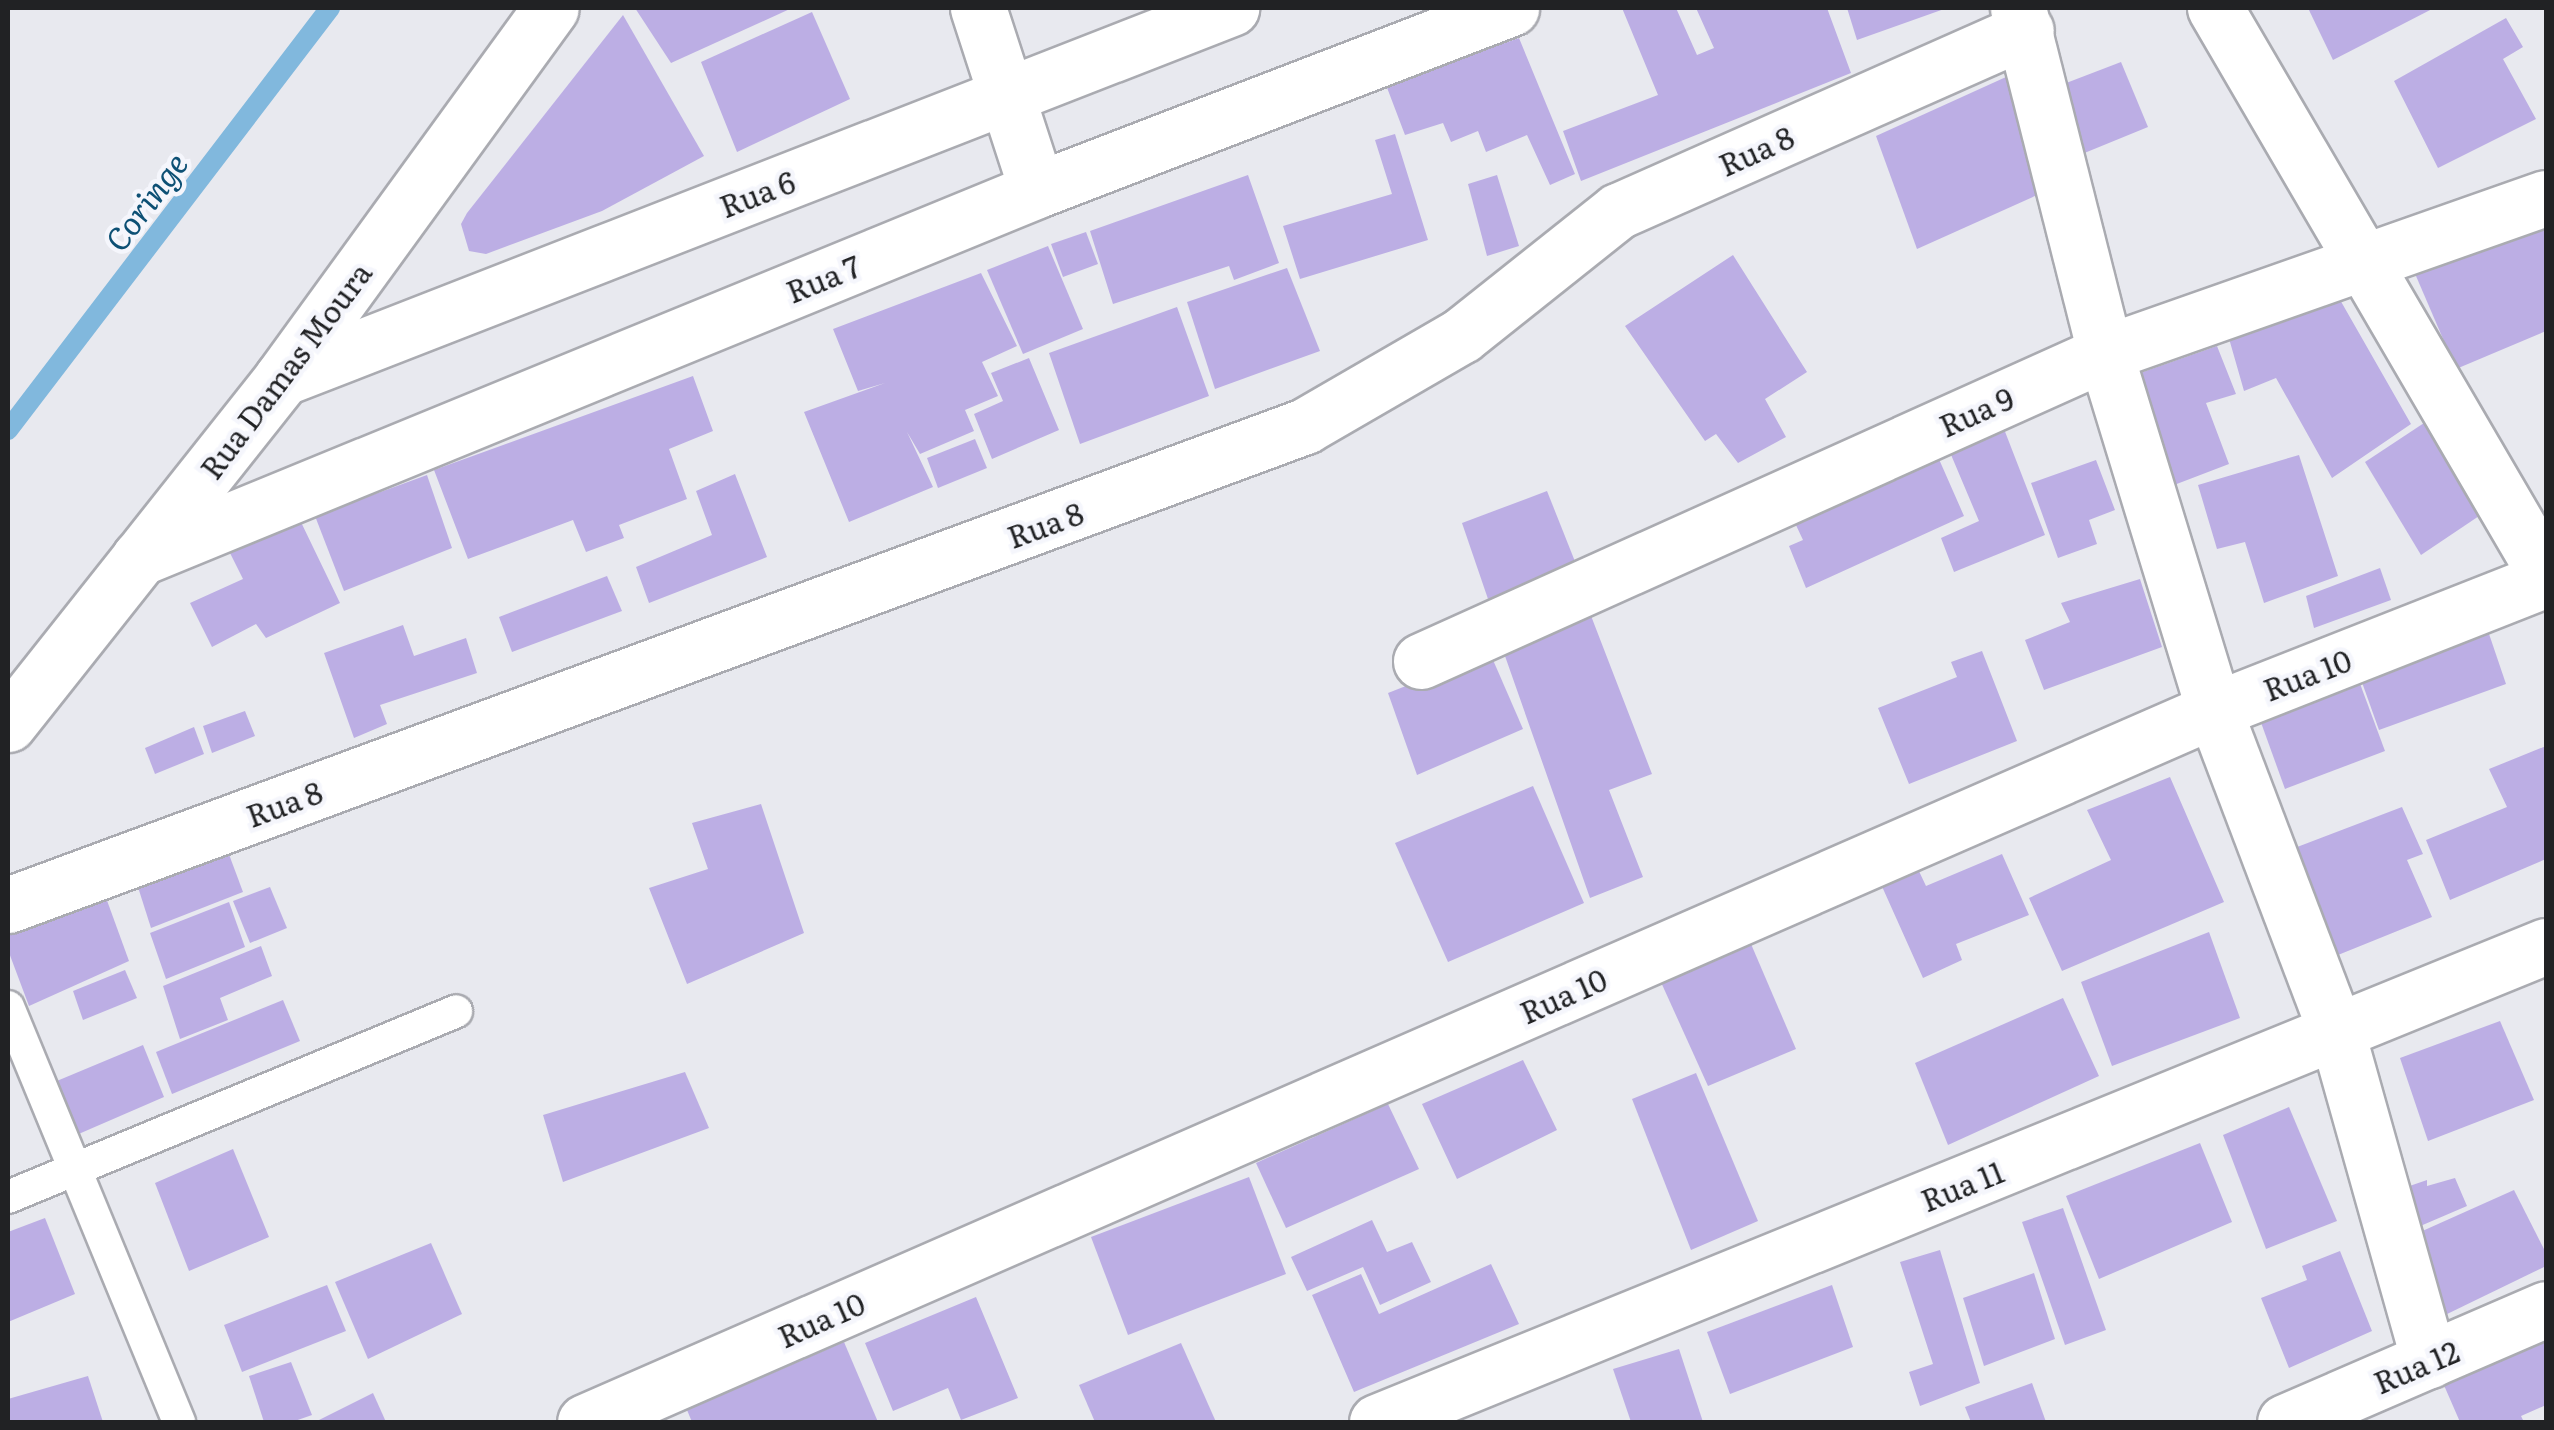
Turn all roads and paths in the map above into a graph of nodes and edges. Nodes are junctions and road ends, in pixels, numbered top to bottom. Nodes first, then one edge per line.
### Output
1 (551, 8) edge
2 (978, 8) edge
3 (1232, 8) edge
4 (1510, 8) edge
5 (2215, 8) edge
6 (2022, 19) edge
7 (1005, 96) junction
8 (1036, 190) junction
9 (2546, 198) edge
10 (2363, 265) junction
11 (2105, 353) junction
12 (282, 378) junction
13 (139, 558) junction
14 (2546, 577) edge
15 (1421, 662) dead end
16 (2214, 710) junction
17 (8, 724) edge
18 (8, 905) edge
19 (2546, 946) edge
20 (8, 1007) edge
21 (456, 1011) dead end
22 (2337, 1033) junction
23 (76, 1173) junction
24 (8, 1197) edge
25 (2546, 1309) edge
26 (2430, 1360) junction
27 (179, 1422) edge
28 (584, 1422) edge
29 (1378, 1422) edge
30 (2285, 1422) edge

1 - 12 street, Rua Damas Moura
2 - 7 street
3 - 7 street, Rua 6
4 - 8 street, Rua 7
5 - 10 street
6 - 11 street
6 - 18 street, Rua 8
7 - 8 street
7 - 12 street, Rua 6
8 - 13 street, Rua 7
9 - 10 street, Rua 9
10 - 11 street, Rua 9
10 - 14 street
11 - 15 street, Rua 9
11 - 16 street
12 - 13 street, Rua Damas Moura
13 - 17 street, Rua Damas Moura
14 - 16 street, Rua 10
16 - 22 street
16 - 28 street, Rua 10
19 - 22 street, Rua 11
20 - 23 lane
21 - 23 lane
22 - 26 street
22 - 29 street, Rua 11
23 - 24 lane
23 - 27 lane
25 - 26 street, Rua 12
26 - 30 street, Rua 12

